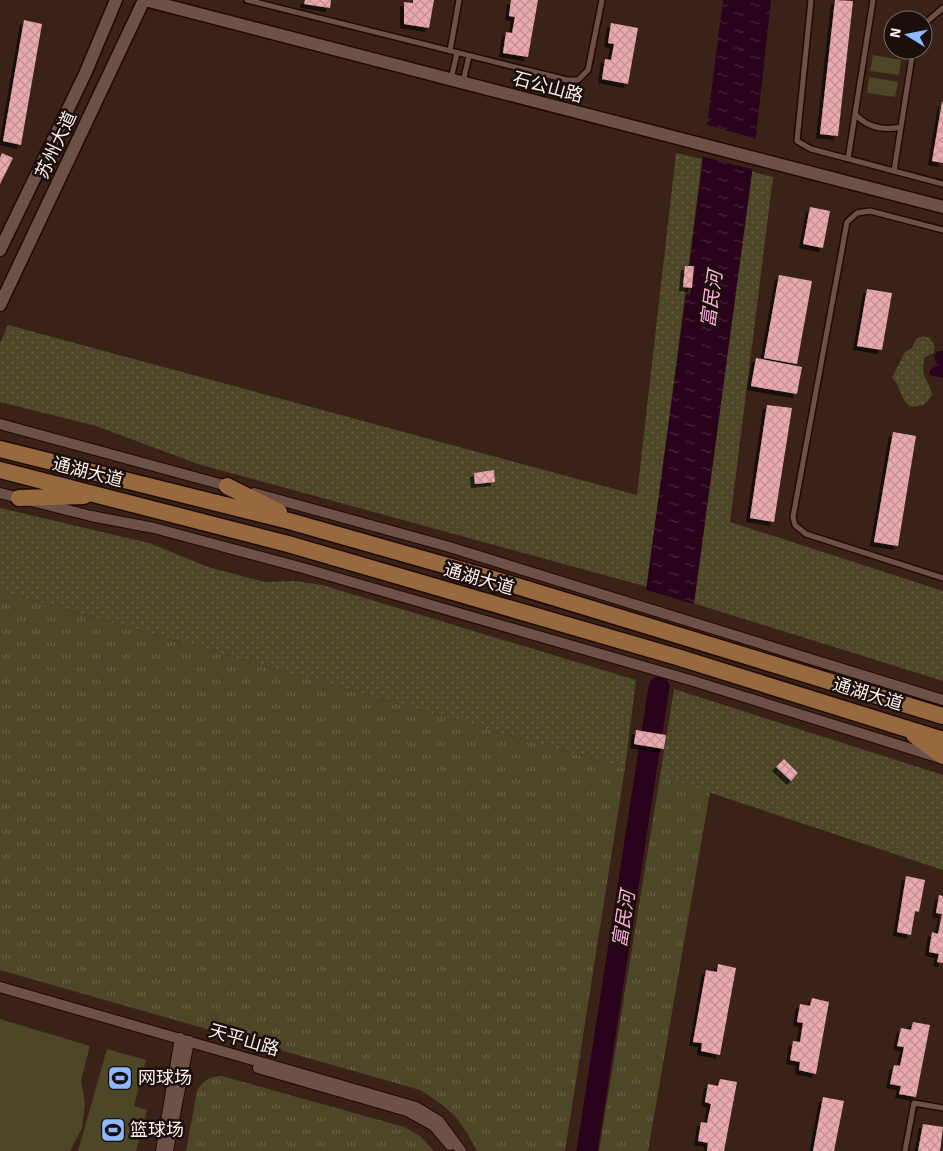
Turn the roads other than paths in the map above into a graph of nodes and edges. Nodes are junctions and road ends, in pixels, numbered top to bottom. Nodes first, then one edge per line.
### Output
1 (116, 0) edge
2 (144, 0) edge
3 (247, 0) edge
4 (459, 0) edge
5 (602, 0) edge
6 (811, 0) edge
7 (873, 0) edge
8 (943, 8) edge
9 (933, 16) edge
10 (450, 51) junction
11 (457, 52) junction
12 (469, 56) junction
13 (911, 60) edge
14 (457, 81) junction
15 (855, 114) junction
16 (901, 127) junction
17 (848, 159) junction
18 (894, 171) junction
19 (943, 184) edge
20 (943, 207) edge
21 (943, 230) edge
22 (0, 250) edge
23 (0, 304) edge
24 (0, 424) edge
25 (0, 449) edge
26 (0, 470) edge
27 (227, 486) junction
28 (0, 493) edge
29 (102, 496) junction
30 (19, 498) junction
31 (308, 527) junction
32 (943, 578) edge
33 (943, 700) edge
34 (943, 716) edge
35 (900, 725) junction
36 (943, 740) edge
37 (943, 757) edge
38 (0, 987) edge
39 (0, 994) edge
40 (184, 1043) junction
41 (943, 1108) edge
42 (161, 1151) edge
43 (168, 1151) edge
44 (453, 1151) edge
45 (461, 1151) edge
46 (905, 1151) edge

1 - 22 street, 苏州大道
2 - 14 street, 石公山路
2 - 23 street, 苏州大道
3 - 10 lane
4 - 10 lane
5 - 12 lane
6 - 17 lane
7 - 15 lane
8 - 9 lane
10 - 11 lane
11 - 12 lane
11 - 14 lane
12 - 14 lane
13 - 16 lane
14 - 20 street, 石公山路
15 - 16 lane
15 - 17 lane
16 - 18 lane
17 - 18 lane
18 - 19 lane
21 - 32 lane
24 - 27 street
25 - 31 main road, 通湖大道
26 - 29 main road, 通湖大道
27 - 31 main road
27 - 33 street
28 - 30 street
29 - 30 main road
29 - 35 main road, 通湖大道
30 - 37 street
31 - 34 main road, 通湖大道
35 - 36 main road, 通湖大道
35 - 37 main road
38 - 40 street, 天平山路
39 - 40 street, 天平山路
40 - 42 street
40 - 43 street
40 - 44 street, 天平山路
40 - 45 street, 天平山路
41 - 46 lane

